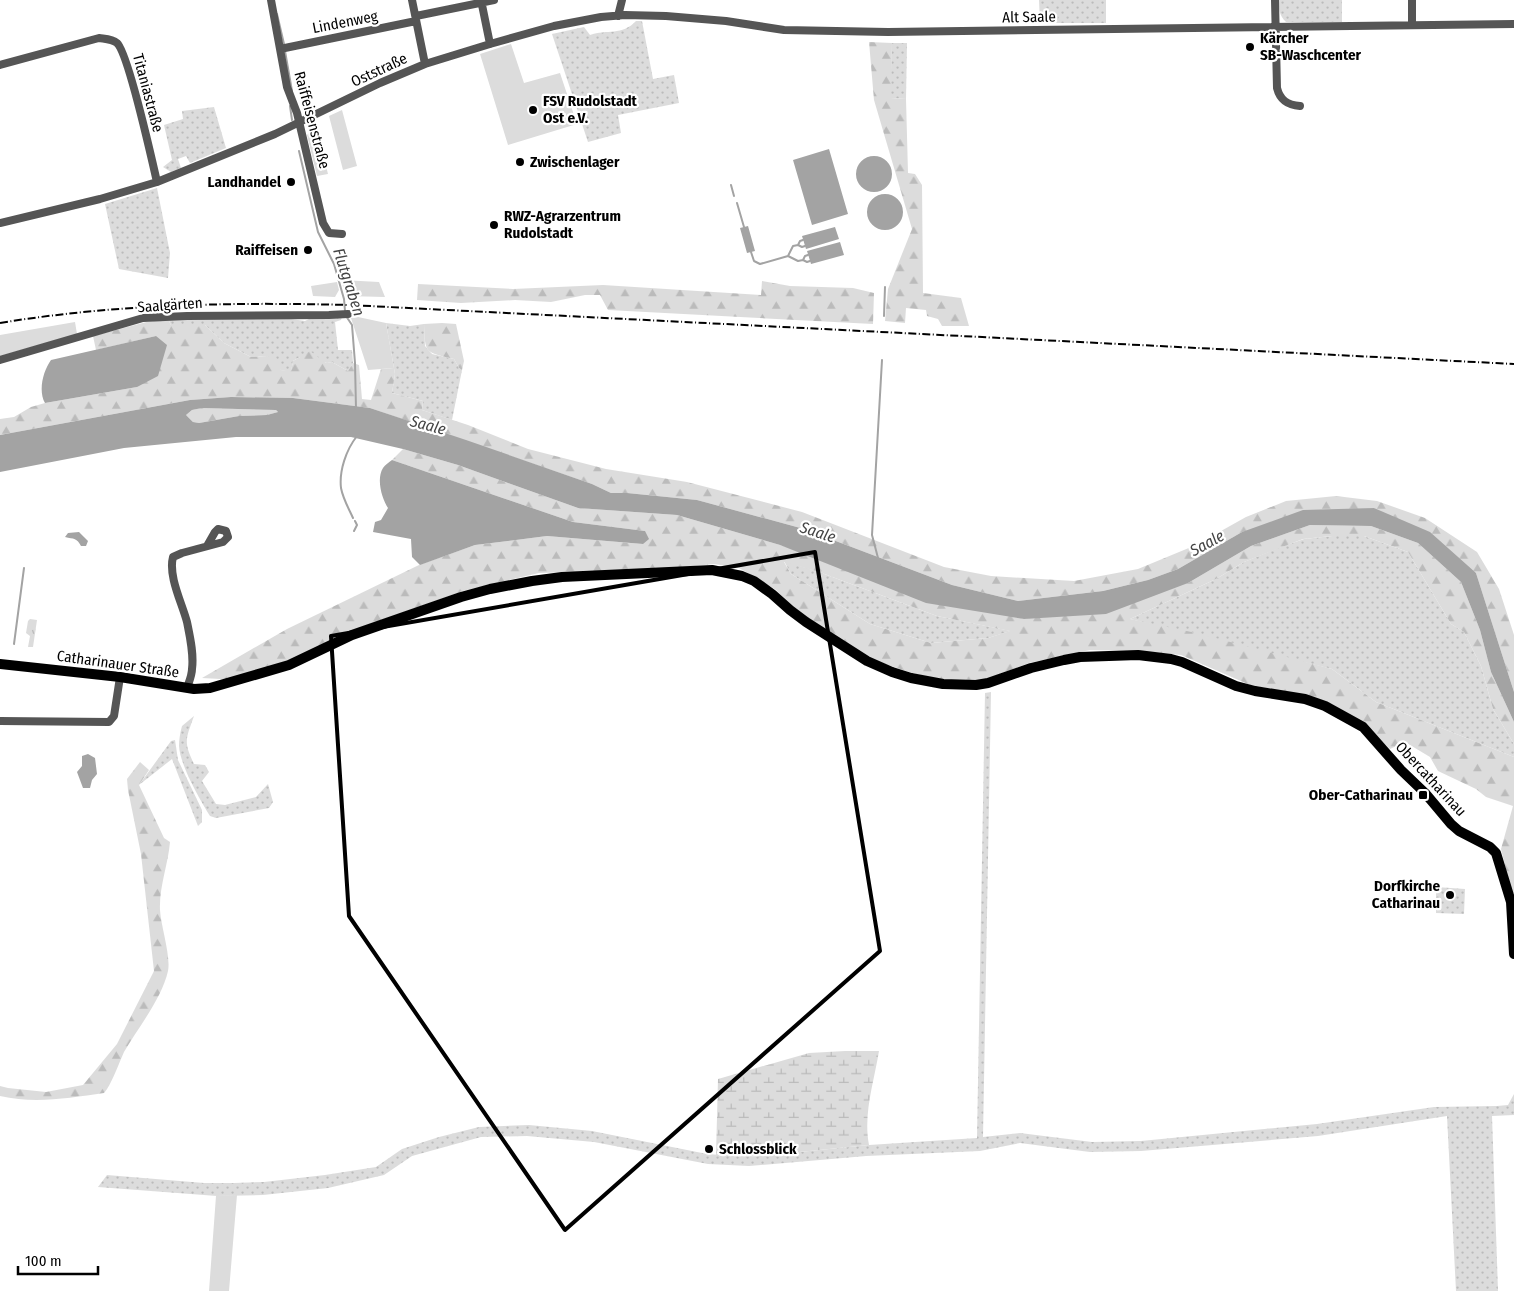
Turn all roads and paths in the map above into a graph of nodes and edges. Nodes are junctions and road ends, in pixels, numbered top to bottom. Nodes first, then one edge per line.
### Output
1 (271, 0) edge
2 (412, 0) edge
3 (494, 0) edge
4 (622, 0) edge
5 (1275, 0) edge
6 (1412, 0) edge
7 (482, 2) edge
8 (618, 16) junction
9 (416, 18) junction
10 (1514, 24) edge
11 (1412, 25) junction
12 (1276, 27) junction
13 (784, 30) joint
14 (490, 44) junction
15 (280, 49) junction
16 (425, 64) junction
17 (0, 65) edge
18 (1300, 106) dead end
19 (300, 122) junction
20 (157, 182) junction
21 (0, 223) edge
22 (342, 234) dead end
23 (346, 314) dead end
24 (0, 360) edge
25 (207, 546) dead end
26 (0, 664) edge
27 (120, 677) junction
28 (187, 688) junction
29 (0, 721) edge
30 (1363, 727) joint
31 (1514, 954) edge

1 - 15 street, Raiffeisenstraße
2 - 9 street
3 - 7 street, Lindenweg
4 - 8 street
5 - 12 street
6 - 11 street
7 - 9 street, Lindenweg
7 - 14 street
8 - 13 street, Oststraße
8 - 14 street, Oststraße
9 - 15 street, Lindenweg
9 - 16 street
10 - 11 street, Alt Saale
11 - 12 street, Alt Saale
12 - 13 street, Alt Saale
12 - 18 street
14 - 16 street, Oststraße
15 - 19 street, Raiffeisenstraße
16 - 19 street, Oststraße
17 - 20 street, Titaniastraße
19 - 20 street, Oststraße
19 - 22 street, Raiffeisenstraße
20 - 21 street, Oststraße
23 - 24 street, Saalgärten
25 - 28 street
26 - 27 main road, Catharinauer Straße
27 - 28 main road, Catharinauer Straße
27 - 29 street
28 - 30 main road, Catharinauer Straße
30 - 31 main road, Obercatharinau

